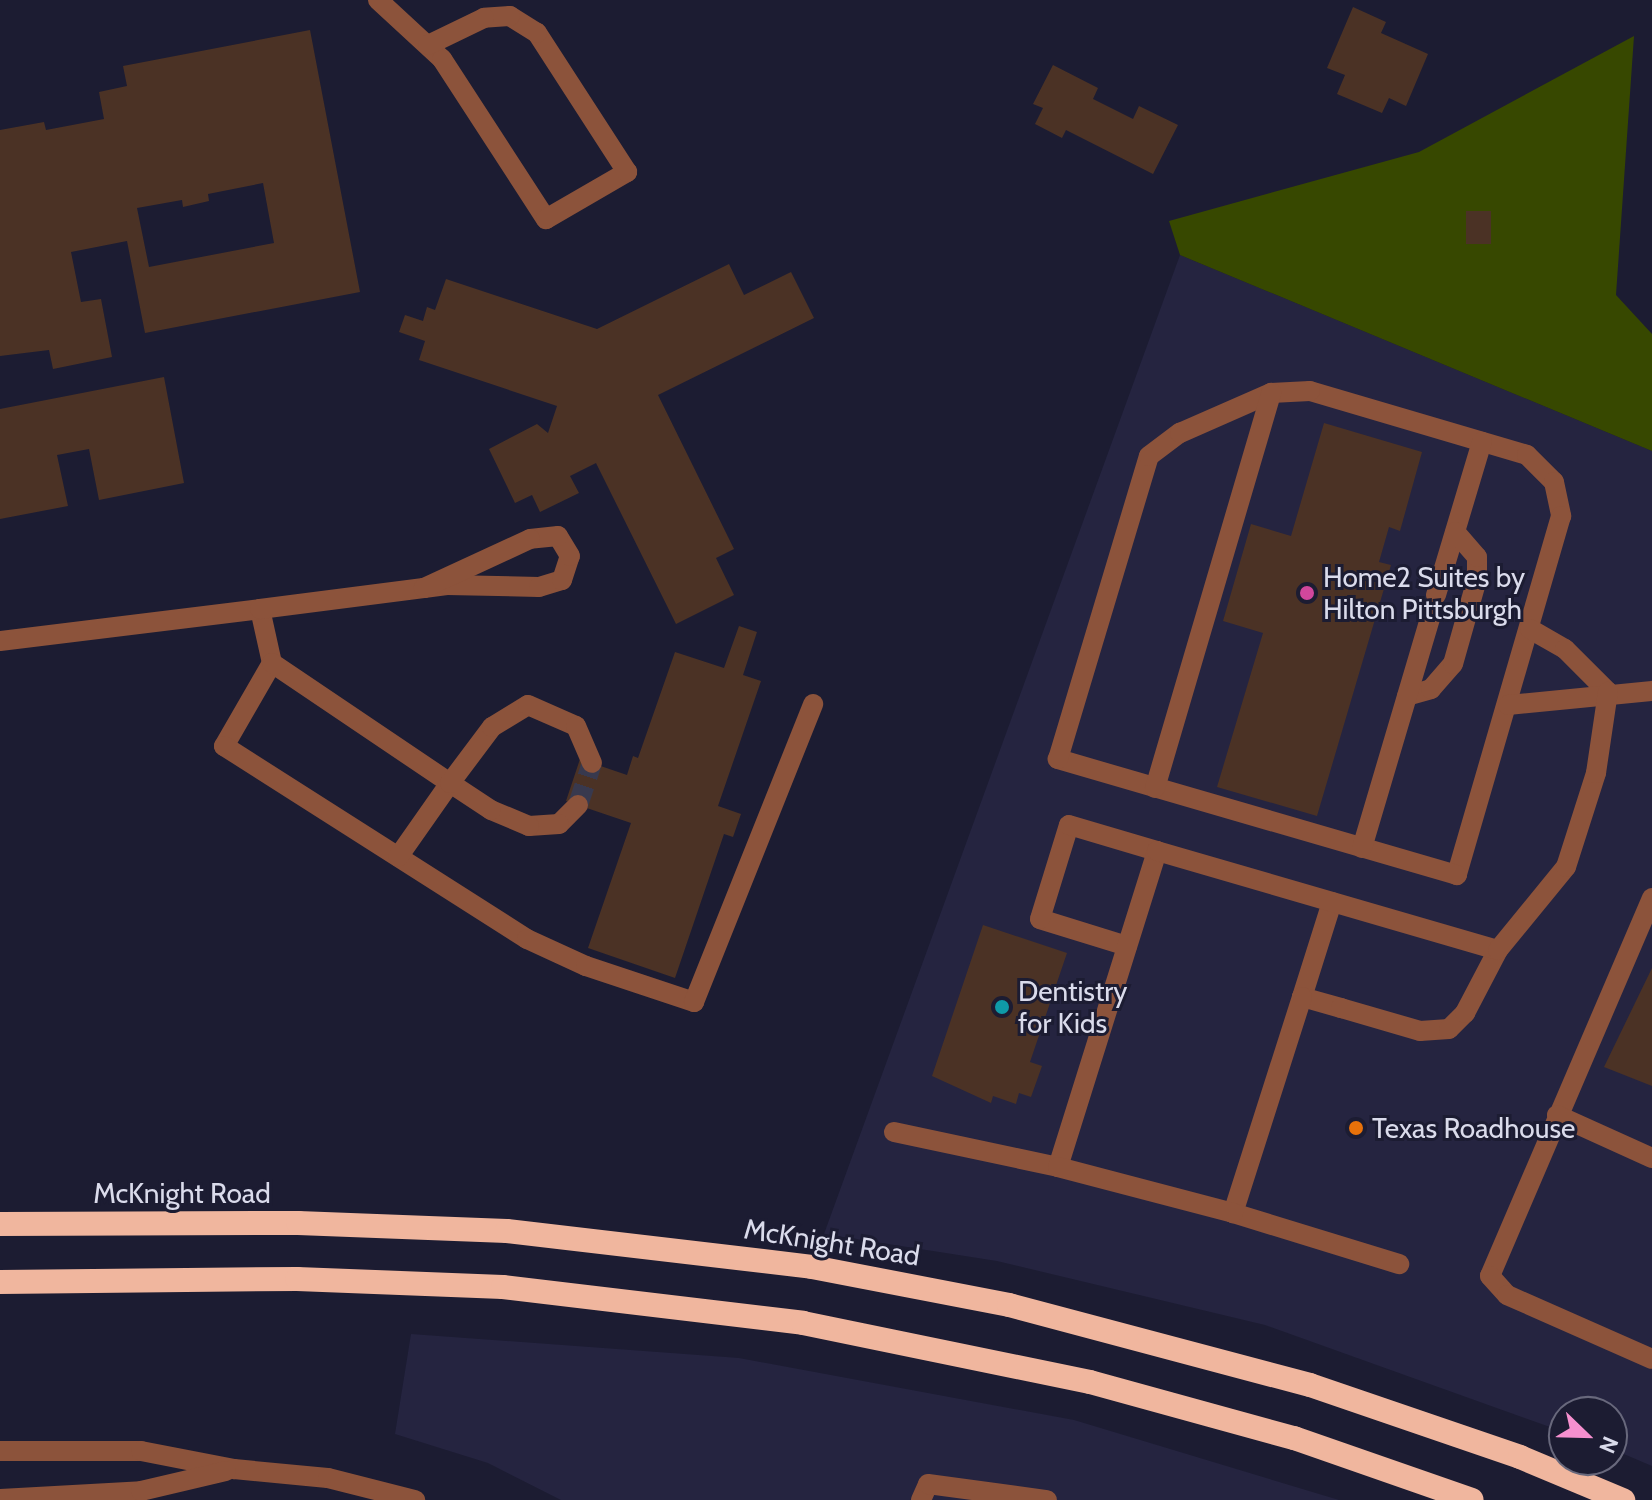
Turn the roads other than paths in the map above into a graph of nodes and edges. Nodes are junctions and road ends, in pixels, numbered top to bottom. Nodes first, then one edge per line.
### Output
1 (378, 0) edge
2 (428, 45) junction
3 (1271, 393) junction
4 (1482, 442) junction
5 (1455, 532) junction
6 (424, 588) junction
7 (1436, 595) dead end
8 (260, 609) junction
9 (1430, 619) dead end
10 (1530, 629) junction
11 (0, 641) edge
12 (272, 663) junction
13 (1652, 691) edge
14 (1608, 692) junction
15 (1407, 696) junction
16 (813, 704) dead end
17 (1508, 705) junction
18 (592, 763) tunnel mouth
19 (450, 783) junction
20 (1155, 788) junction
21 (578, 805) tunnel mouth
22 (1362, 848) junction
23 (1157, 851) junction
24 (398, 857) junction
25 (1652, 898) edge
26 (1332, 902) junction
27 (1127, 946) junction
28 (1498, 950) junction
29 (1302, 997) junction
30 (1557, 1115) junction
31 (894, 1132) dead end
32 (1652, 1158) edge
33 (1058, 1167) junction
34 (1233, 1213) junction
35 (0, 1224) edge
36 (1399, 1264) dead end
37 (0, 1282) edge
38 (1652, 1359) edge
39 (0, 1451) edge
40 (234, 1469) junction
41 (0, 1499) edge
42 (415, 1500) edge
43 (921, 1500) edge
44 (1047, 1500) edge
45 (1472, 1500) edge
46 (1623, 1500) edge

1 - 2 street
2 - 2 street
3 - 4 street
3 - 20 street
3 - 20 street
4 - 5 street
4 - 10 street
5 - 7 street
5 - 15 street
6 - 6 street
6 - 8 street
8 - 11 street
8 - 12 street
9 - 15 street
10 - 14 street
10 - 17 street
12 - 19 street
12 - 24 street
13 - 14 street
14 - 17 street
14 - 28 street
15 - 22 street
16 - 24 street
17 - 22 street
18 - 19 street
19 - 21 street
19 - 24 street
20 - 22 street
23 - 26 street
23 - 27 street
23 - 27 street
25 - 30 street
26 - 28 street
26 - 29 street
27 - 33 street
28 - 29 street
29 - 34 street
30 - 32 street
30 - 38 street
31 - 33 street
33 - 34 street
34 - 36 street
35 - 46 highway, McKnight Road
37 - 45 highway
39 - 40 street
40 - 41 street
40 - 42 street
43 - 44 street

